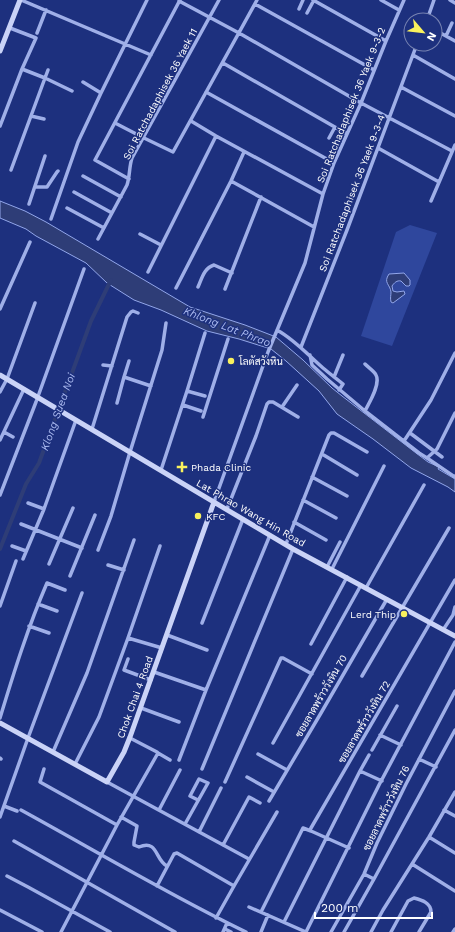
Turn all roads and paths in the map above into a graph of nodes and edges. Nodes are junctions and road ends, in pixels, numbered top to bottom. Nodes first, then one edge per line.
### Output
1 (20, 0) edge
2 (147, 0) edge
3 (180, 0) edge
4 (219, 0) edge
5 (257, 0) edge
6 (303, 0) edge
7 (314, 0) edge
8 (381, 0) edge
9 (404, 0) edge
10 (434, 0) edge
11 (450, 0) edge
12 (455, 3) edge
13 (255, 4) junction
14 (299, 8) dead end
15 (46, 10) junction
16 (399, 10) junction
17 (430, 12) edge
18 (307, 13) dead end
19 (210, 17) junction
20 (452, 23) dead end
21 (10, 28) junction
22 (37, 33) dead end
23 (239, 33) junction
24 (443, 34) edge
25 (446, 36) junction
26 (386, 41) junction
27 (455, 41) edge
28 (126, 44) junction
29 (0, 51) edge
30 (414, 52) edge
31 (151, 54) junction
32 (413, 55) junction
33 (222, 63) junction
34 (22, 69) junction
35 (48, 70) dead end
36 (374, 70) junction
37 (45, 78) junction
38 (455, 79) edge
39 (83, 82) dead end
40 (401, 87) junction
41 (72, 91) dead end
42 (206, 92) junction
43 (101, 93) junction
44 (361, 103) junction
45 (31, 116) junction
46 (455, 116) edge
47 (389, 118) junction
48 (44, 119) dead end
49 (191, 121) junction
50 (115, 123) junction
51 (0, 126) edge
52 (334, 127) junction
53 (347, 134) junction
54 (216, 136) junction
55 (144, 138) junction
56 (329, 138) dead end
57 (455, 145) edge
58 (378, 148) junction
59 (452, 151) junction
60 (244, 152) junction
61 (45, 156) dead end
62 (334, 163) junction
63 (11, 170) dead end
64 (58, 171) dead end
65 (83, 176) dead end
66 (129, 179) junction
67 (231, 180) junction
68 (439, 182) junction
69 (35, 186) junction
70 (74, 192) dead end
71 (323, 194) junction
72 (121, 197) junction
73 (261, 197) junction
74 (431, 201) dead end
75 (29, 204) dead end
76 (67, 208) dead end
77 (112, 213) junction
78 (51, 219) dead end
79 (314, 227) junction
80 (104, 228) junction
81 (140, 234) dead end
82 (98, 239) dead end
83 (30, 242) dead end
84 (161, 245) junction
85 (84, 270) dead end
86 (148, 272) dead end
87 (232, 273) junction
88 (198, 287) dead end
89 (176, 288) dead end
90 (225, 289) dead end
91 (35, 303) dead end
92 (0, 309) edge
93 (138, 313) dead end
94 (166, 323) dead end
95 (277, 330) junction
96 (205, 333) dead end
97 (228, 339) dead end
98 (301, 347) junction
99 (455, 353) edge
100 (310, 355) junction
101 (343, 355) dead end
102 (129, 361) dead end
103 (365, 364) dead end
104 (103, 365) dead end
105 (112, 366) junction
106 (0, 375) edge
107 (124, 377) junction
108 (334, 377) junction
109 (7, 379) junction
110 (297, 385) dead end
111 (151, 386) junction
112 (24, 389) junction
113 (339, 390) junction
114 (187, 391) junction
115 (0, 392) edge
116 (205, 396) dead end
117 (38, 397) junction
118 (117, 403) dead end
119 (183, 405) junction
120 (282, 407) junction
121 (201, 411) dead end
122 (365, 411) junction
123 (455, 413) edge
124 (298, 416) dead end
125 (203, 417) dead end
126 (76, 420) junction
127 (92, 429) junction
128 (4, 432) junction
129 (410, 433) junction
130 (13, 437) dead end
131 (0, 440) edge
132 (404, 441) junction
133 (435, 451) junction
134 (130, 452) junction
135 (367, 452) dead end
136 (322, 454) junction
137 (442, 457) dead end
138 (427, 458) junction
139 (384, 466) dead end
140 (161, 470) junction
141 (357, 475) dead end
142 (455, 476) edge
143 (312, 478) junction
144 (424, 485) dead end
145 (1, 488) edge
146 (0, 495) edge
147 (347, 496) dead end
148 (303, 500) junction
149 (214, 502) junction
150 (28, 503) dead end
151 (73, 508) dead end
152 (44, 509) junction
153 (227, 509) junction
154 (95, 515) dead end
155 (336, 518) dead end
156 (243, 519) junction
157 (294, 522) junction
158 (21, 524) dead end
159 (449, 528) dead end
160 (35, 530) junction
161 (270, 534) junction
162 (60, 539) junction
163 (134, 540) dead end
164 (326, 540) dead end
165 (340, 542) dead end
166 (286, 544) junction
167 (12, 546) dead end
168 (160, 546) dead end
169 (82, 548) junction
170 (293, 548) junction
171 (98, 550) dead end
172 (26, 551) junction
173 (23, 559) dead end
174 (16, 561) dead end
175 (49, 564) dead end
176 (108, 565) dead end
177 (329, 568) junction
178 (124, 570) junction
179 (70, 576) dead end
180 (347, 577) junction
181 (455, 580) edge
182 (363, 586) junction
183 (65, 590) dead end
184 (82, 593) dead end
185 (387, 599) junction
186 (38, 604) junction
187 (0, 606) edge
188 (455, 607) edge
189 (402, 608) junction
190 (57, 611) dead end
191 (202, 623) dead end
192 (431, 623) junction
193 (29, 626) junction
194 (443, 630) junction
195 (49, 633) dead end
196 (167, 635) junction
197 (455, 636) edge
198 (128, 638) junction
199 (455, 642) edge
200 (311, 644) dead end
201 (162, 648) junction
202 (207, 650) dead end
203 (128, 659) dead end
204 (154, 672) junction
205 (312, 674) junction
206 (362, 676) dead end
207 (151, 680) junction
208 (206, 690) junction
209 (455, 691) edge
210 (397, 706) dead end
211 (141, 708) junction
212 (0, 718) edge
213 (179, 722) dead end
214 (0, 723) edge
215 (455, 730) edge
216 (380, 735) junction
217 (28, 738) junction
218 (130, 738) junction
219 (273, 743) dead end
220 (401, 745) junction
221 (372, 750) dead end
222 (53, 752) junction
223 (158, 753) junction
224 (258, 754) dead end
225 (369, 755) dead end
226 (419, 759) junction
227 (170, 760) dead end
228 (179, 760) dead end
229 (75, 764) junction
230 (436, 768) junction
231 (44, 769) dead end
232 (202, 769) dead end
233 (180, 770) dead end
234 (287, 770) junction
235 (360, 771) junction
236 (247, 777) dead end
237 (382, 781) junction
238 (107, 782) junction
239 (225, 782) dead end
240 (221, 788) dead end
241 (274, 792) junction
242 (455, 792) edge
243 (133, 796) junction
244 (198, 800) junction
245 (268, 801) dead end
246 (260, 803) dead end
247 (4, 806) junction
248 (158, 810) junction
249 (444, 810) junction
250 (277, 812) dead end
251 (455, 816) edge
252 (0, 817) edge
253 (121, 817) junction
254 (117, 824) junction
255 (184, 824) junction
256 (311, 828) dead end
257 (199, 832) junction
258 (429, 837) junction
259 (326, 838) junction
260 (14, 841) dead end
261 (223, 845) junction
262 (349, 848) junction
263 (455, 853) edge
264 (102, 855) junction
265 (249, 859) junction
266 (412, 864) junction
267 (167, 866) junction
268 (364, 874) junction
269 (7, 876) dead end
270 (374, 879) junction
271 (86, 882) junction
272 (157, 886) junction
273 (234, 886) junction
274 (455, 891) edge
275 (249, 907) dead end
276 (0, 910) edge
277 (72, 910) junction
278 (261, 912) junction
279 (268, 915) junction
280 (216, 918) junction
281 (284, 922) junction
282 (227, 923) junction
283 (455, 929) edge
284 (224, 931) edge
285 (42, 932) edge
286 (61, 932) edge
287 (110, 932) edge
288 (175, 932) edge
289 (231, 932) edge
290 (246, 932) edge
291 (261, 932) edge
292 (306, 932) edge
293 (332, 932) edge
294 (344, 932) edge
295 (371, 932) edge
296 (391, 932) edge
297 (419, 932) edge
298 (453, 932) edge

1 - 15 street
1 - 21 main road
2 - 28 street
3 - 19 street
3 - 31 street
4 - 19 street, Soi Ratchadaphisek 36 Yaek 11
5 - 13 street
6 - 14 street
7 - 18 street
7 - 26 street
8 - 16 street
9 - 16 street, Soi Ratchadaphisek 36 Yaek 9-3-2
10 - 17 street
11 - 12 street
13 - 23 street
13 - 36 street
15 - 22 street
15 - 28 street
16 - 26 street, Soi Ratchadaphisek 36 Yaek 9-3-2
19 - 23 street
19 - 55 street, Soi Ratchadaphisek 36 Yaek 11
20 - 25 street
21 - 29 main road
21 - 34 street
23 - 33 street
23 - 44 street
24 - 25 street
25 - 27 street
26 - 36 street, Soi Ratchadaphisek 36 Yaek 9-3-2
28 - 31 street
28 - 43 street
30 - 32 street, Soi Ratchadaphisek 36 Yaek 9-3-4
31 - 50 street
32 - 38 street
32 - 40 street, Soi Ratchadaphisek 36 Yaek 9-3-4
33 - 42 street
33 - 52 street
34 - 37 street
34 - 51 street
35 - 37 street
36 - 44 street, Soi Ratchadaphisek 36 Yaek 9-3-2
37 - 41 street
37 - 45 street
39 - 43 street
40 - 46 street
40 - 47 street, Soi Ratchadaphisek 36 Yaek 9-3-4
42 - 49 street
42 - 62 street
43 - 78 street
44 - 47 street
44 - 53 street, Soi Ratchadaphisek 36 Yaek 9-3-2
45 - 48 street
45 - 63 street
47 - 58 street, Soi Ratchadaphisek 36 Yaek 9-3-4
47 - 59 street
49 - 54 street
49 - 55 street
50 - 55 street
50 - 66 street
52 - 53 street
52 - 56 street
53 - 62 street, Soi Ratchadaphisek 36 Yaek 9-3-2
54 - 60 street
54 - 84 street
55 - 66 street, Soi Ratchadaphisek 36 Yaek 11
57 - 59 street
58 - 68 street
58 - 98 street, Soi Ratchadaphisek 36 Yaek 9-3-4
59 - 68 street
60 - 67 street
60 - 71 street
61 - 69 street
62 - 71 street, Soi Ratchadaphisek 36 Yaek 9-3-2
64 - 69 street
65 - 72 street
66 - 72 street, Soi Ratchadaphisek 36 Yaek 11
67 - 73 street
67 - 89 street
68 - 74 street
69 - 75 street
70 - 77 street
71 - 79 street, Soi Ratchadaphisek 36 Yaek 9-3-2
72 - 77 street, Soi Ratchadaphisek 36 Yaek 11
73 - 79 street
73 - 87 street
76 - 80 street
77 - 80 street, Soi Ratchadaphisek 36 Yaek 11
79 - 95 street, Soi Ratchadaphisek 36 Yaek 9-3-2
80 - 82 street, Soi Ratchadaphisek 36 Yaek 11
81 - 84 street
83 - 92 street
84 - 86 street
85 - 117 street
87 - 88 street
87 - 90 street
91 - 109 street
93 - 105 street
94 - 111 street
95 - 98 street
95 - 149 street, Soi Ratchadaphisek 36 Yaek 9-3-2
96 - 114 street
97 - 125 street
98 - 100 street
99 - 129 street
100 - 108 street
100 - 113 street
101 - 108 street
102 - 107 street
103 - 122 street
104 - 105 street
105 - 127 street
106 - 109 main road, Lat Phrao Wang Hin Road
107 - 111 street
107 - 118 street
108 - 113 street
109 - 112 main road, Lat Phrao Wang Hin Road
109 - 115 street
110 - 120 street
111 - 134 street
112 - 117 main road, Lat Phrao Wang Hin Road
112 - 128 street
113 - 122 street
114 - 116 street
114 - 119 street
117 - 126 main road, Lat Phrao Wang Hin Road
117 - 145 street
119 - 121 street
119 - 140 street
120 - 124 street
120 - 153 street
122 - 132 street
123 - 133 street
126 - 127 main road, Lat Phrao Wang Hin Road
126 - 152 street
127 - 134 main road, Lat Phrao Wang Hin Road
128 - 130 street
128 - 131 street
129 - 132 street
129 - 133 street
132 - 138 street
133 - 137 street
133 - 138 street
134 - 140 main road, Lat Phrao Wang Hin Road
134 - 171 street
135 - 136 street
136 - 141 street
136 - 143 street
138 - 142 street
139 - 177 street
140 - 149 main road, Lat Phrao Wang Hin Road
143 - 147 street
143 - 148 street
144 - 182 street
145 - 146 street
148 - 155 street
148 - 157 street
149 - 153 main road, Lat Phrao Wang Hin Road
149 - 196 main road, Chok Chai 4 Road
150 - 152 street
151 - 162 street
152 - 160 street
153 - 156 main road, Lat Phrao Wang Hin Road
154 - 169 street
156 - 161 main road, Lat Phrao Wang Hin Road
156 - 191 street
157 - 164 street
157 - 166 street
158 - 160 street
159 - 189 street
160 - 162 street
160 - 172 street
161 - 166 main road, Lat Phrao Wang Hin Road
161 - 208 street
162 - 169 street
162 - 175 street
163 - 178 street
165 - 177 street
166 - 170 main road, Lat Phrao Wang Hin Road
167 - 172 street
168 - 198 street
169 - 179 street
170 - 177 main road, Lat Phrao Wang Hin Road
170 - 232 street
172 - 173 street
174 - 187 street
176 - 178 street
177 - 180 main road, Lat Phrao Wang Hin Road
178 - 222 street
180 - 182 main road, Lat Phrao Wang Hin Road
180 - 200 street
181 - 192 street, ซอยลาดพร้าววังหิน 72
182 - 185 main road, Lat Phrao Wang Hin Road
182 - 205 street
183 - 186 street
184 - 217 street
185 - 189 main road, Lat Phrao Wang Hin Road
185 - 234 street, ซอยลาดพร้าววังหิน 70
186 - 190 street
186 - 193 street
188 - 194 street
189 - 192 main road, Lat Phrao Wang Hin Road
189 - 206 street
192 - 194 main road, Lat Phrao Wang Hin Road
192 - 256 street, ซอยลาดพร้าววังหิน 72
193 - 195 street
193 - 212 street
194 - 197 main road, Lat Phrao Wang Hin Road
196 - 201 main road, Chok Chai 4 Road
196 - 202 street
198 - 201 street
198 - 229 street
199 - 220 street
201 - 204 main road, Chok Chai 4 Road
203 - 207 street
204 - 207 main road, Chok Chai 4 Road
204 - 208 street
205 - 219 street
205 - 239 street
207 - 211 main road, Chok Chai 4 Road
208 - 228 street
209 - 226 street, ซอยลาดพร้าววังหิน 76
210 - 216 street
211 - 213 street
211 - 218 main road, Chok Chai 4 Road
214 - 217 main road
215 - 230 street
216 - 220 street
216 - 221 street
217 - 222 main road
217 - 247 street
218 - 223 street
218 - 238 main road, Chok Chai 4 Road
220 - 237 street
222 - 229 main road
223 - 227 street
223 - 243 street
224 - 234 street
225 - 235 street
226 - 230 street
226 - 268 street, ซอยลาดพร้าววังหิน 76
229 - 238 main road
230 - 270 street
231 - 254 street
233 - 248 street
234 - 241 street, ซอยลาดพร้าววังหิน 70
235 - 237 street
235 - 259 street
236 - 241 street
237 - 262 street
238 - 243 street
240 - 257 street
241 - 245 street, ซอยลาดพร้าววังหิน 70
242 - 249 street
243 - 248 street
243 - 253 street
244 - 244 street
244 - 255 street
246 - 261 street
247 - 252 street
247 - 264 street
248 - 255 street
249 - 251 street
249 - 258 street
250 - 265 street
253 - 254 street
253 - 267 street
254 - 264 street
255 - 257 street
257 - 261 street
258 - 263 street
258 - 266 street
259 - 262 street
259 - 278 street
259 - 281 street
260 - 271 street
261 - 265 street
262 - 292 street
264 - 271 street
264 - 272 street
265 - 273 street
266 - 274 street
266 - 295 street
267 - 272 street
267 - 273 street
268 - 270 street
268 - 293 street, ซอยลาดพร้าววังหิน 76
269 - 277 street
270 - 294 street
271 - 277 street
271 - 288 street
272 - 280 street
273 - 280 street
275 - 278 street
276 - 285 street
277 - 286 street
277 - 287 street
278 - 279 street
279 - 281 street
279 - 291 street
280 - 282 street
281 - 292 street
282 - 284 street
282 - 290 street
283 - 298 street
284 - 289 street
296 - 297 street

